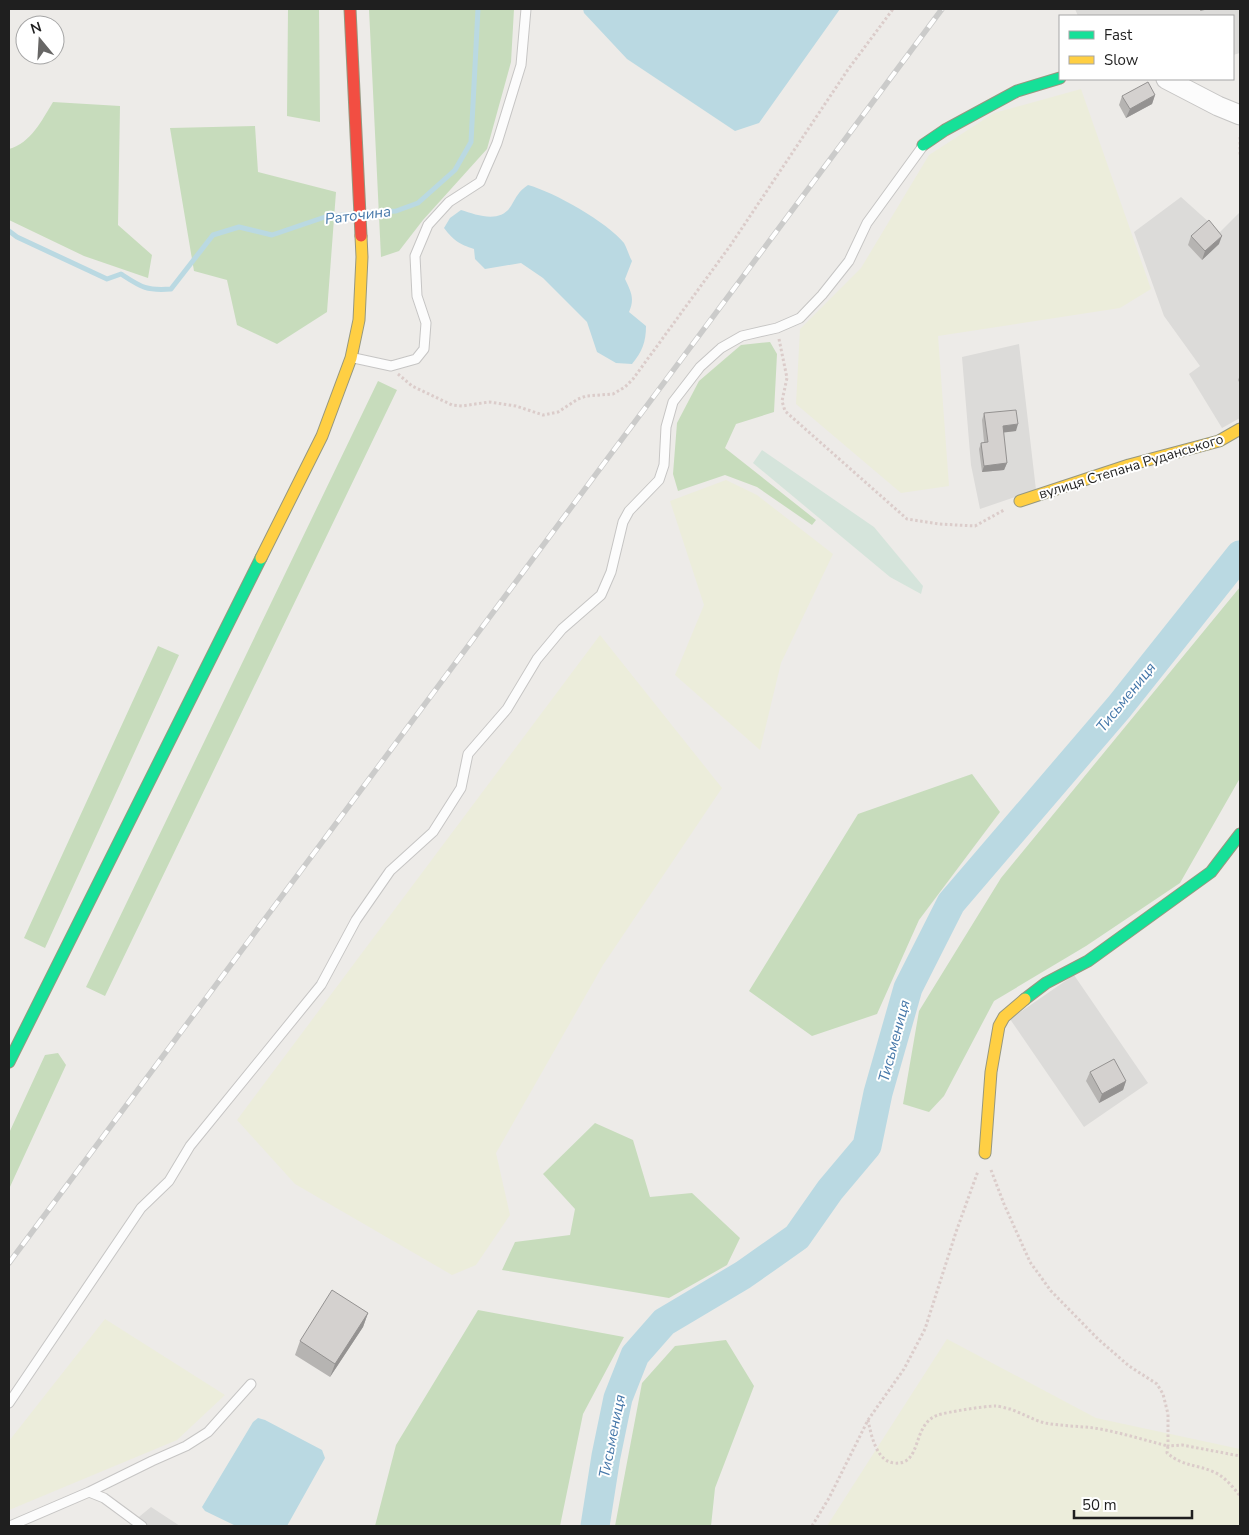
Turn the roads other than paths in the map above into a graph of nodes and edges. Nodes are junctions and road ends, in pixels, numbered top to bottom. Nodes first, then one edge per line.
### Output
1 (350, 9) edge
2 (526, 9) edge
3 (1059, 78) edge
4 (1168, 80) edge
5 (1240, 115) edge
6 (923, 145) joint
7 (351, 358) junction
8 (1240, 429) edge
9 (1020, 501) road end
10 (1240, 834) edge
11 (9, 1062) edge
12 (985, 1153) road end
13 (252, 1384) dead end
14 (9, 1403) edge
15 (89, 1492) junction
16 (10, 1526) edge
17 (142, 1526) edge

1 - 7 main road
2 - 7 lane
3 - 6 main road
4 - 5 street
6 - 14 lane
7 - 11 main road
8 - 9 main road, вулиця Степана Руданського
10 - 12 main road
13 - 15 lane
15 - 16 lane
15 - 17 lane

